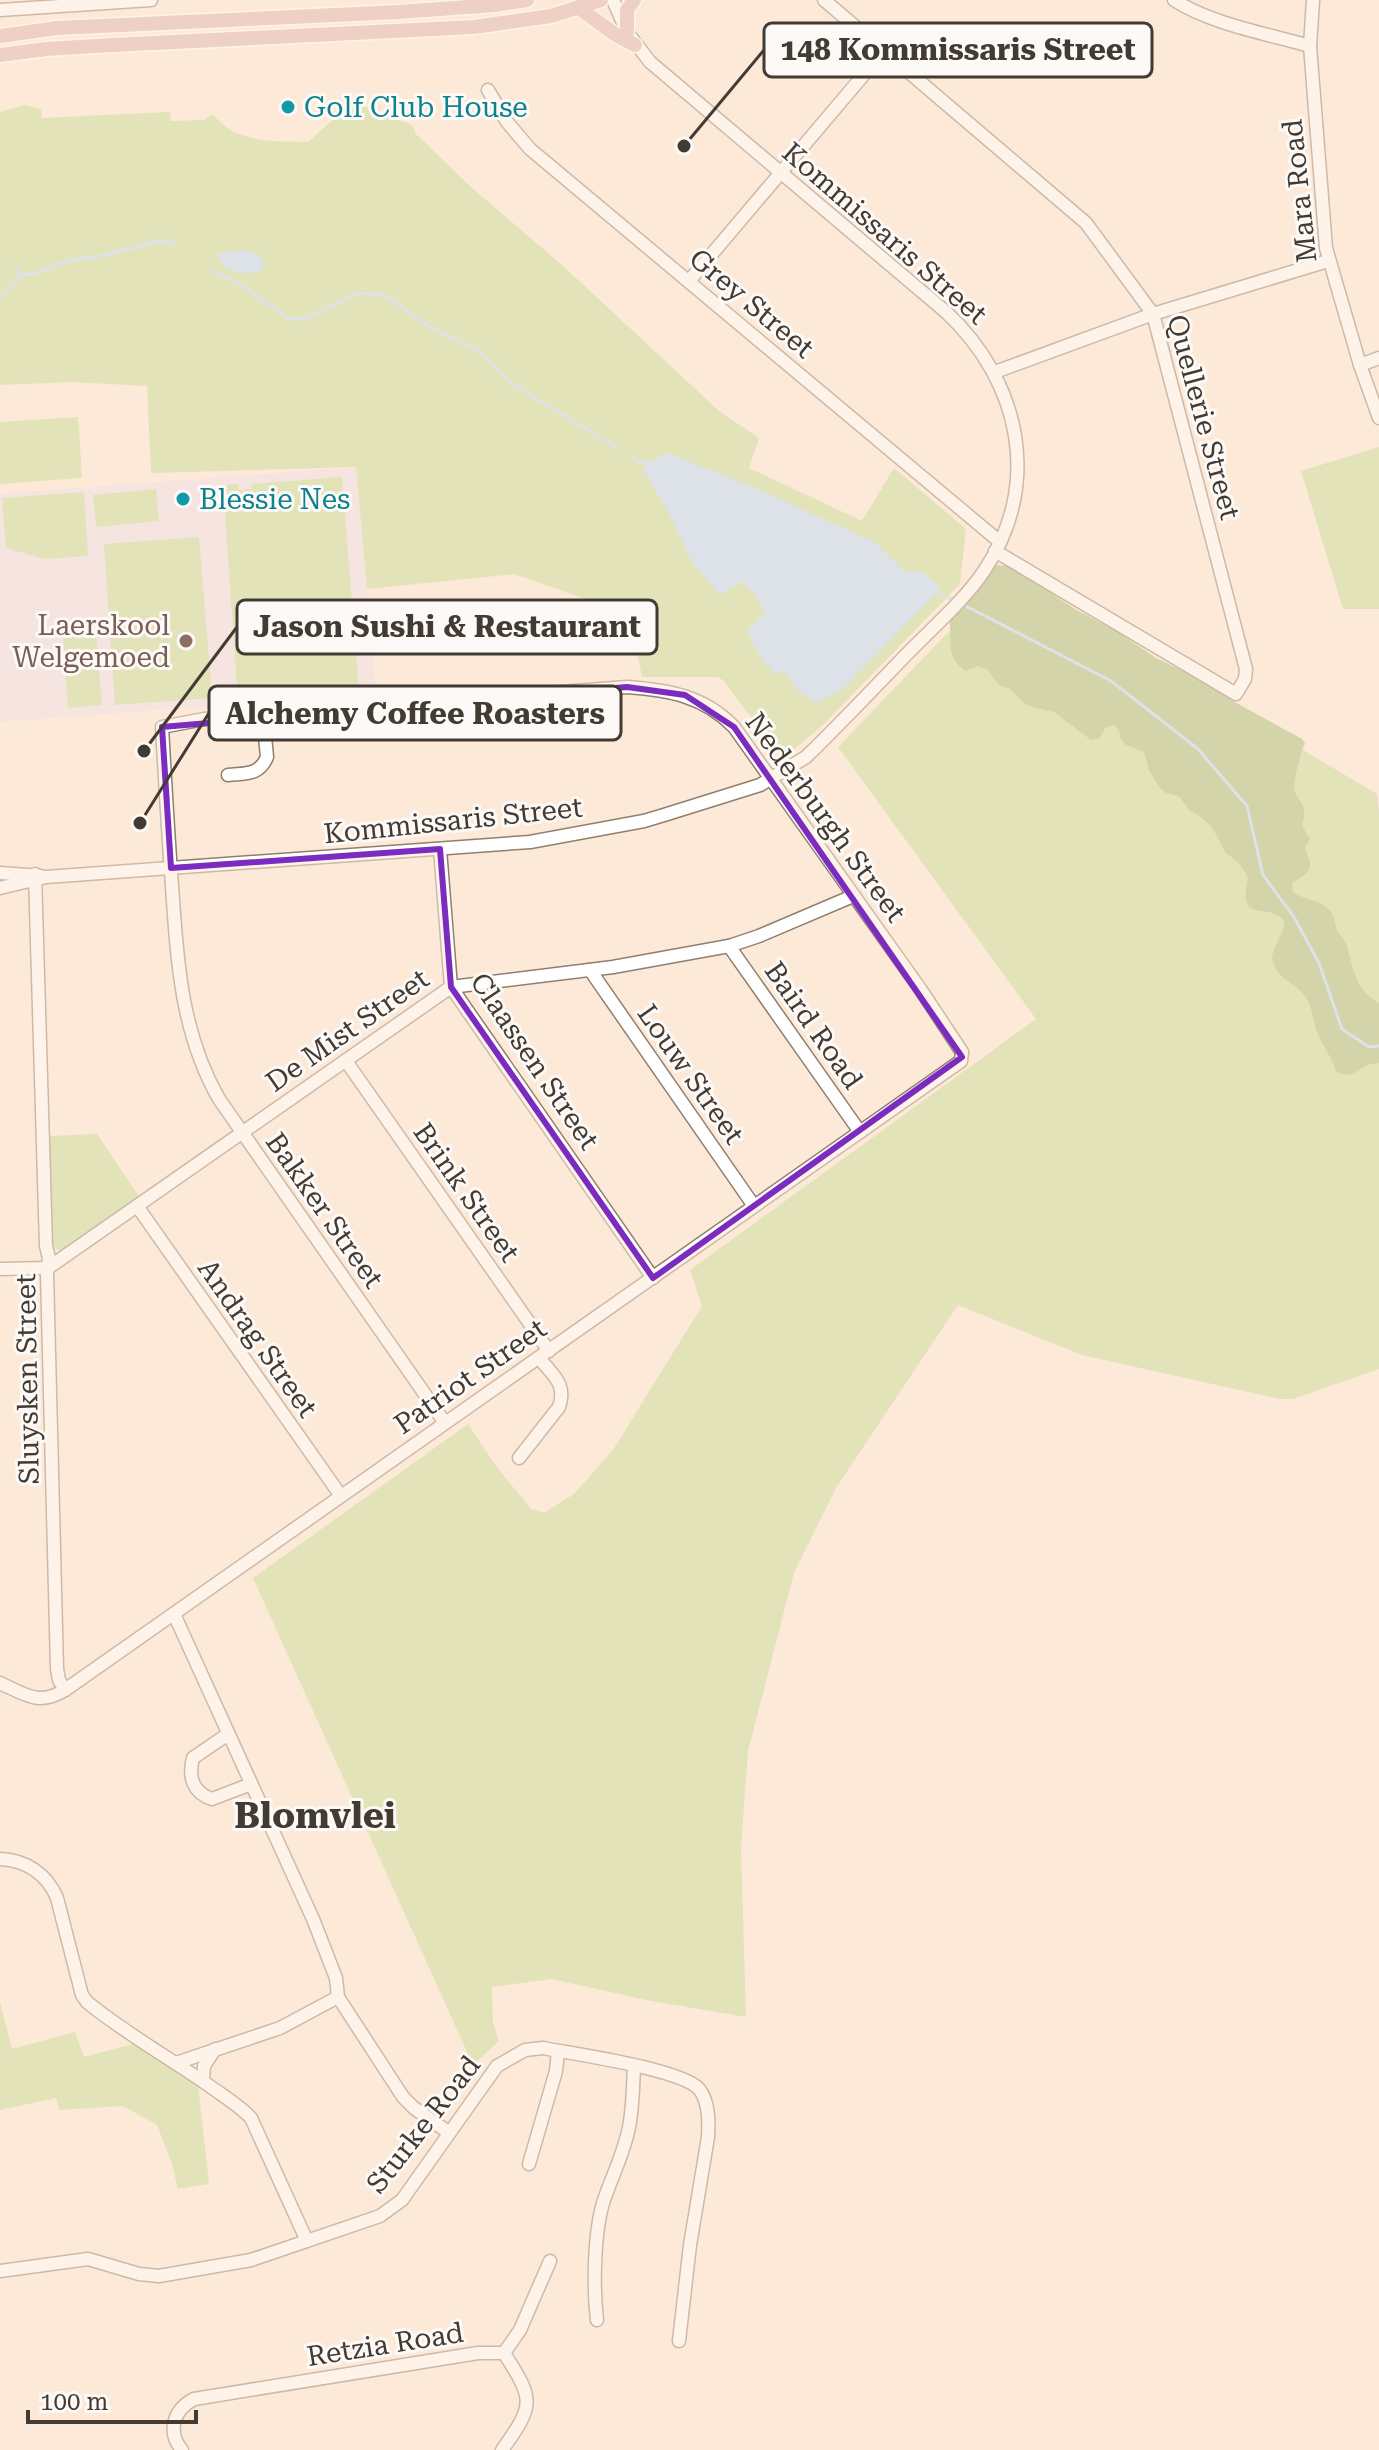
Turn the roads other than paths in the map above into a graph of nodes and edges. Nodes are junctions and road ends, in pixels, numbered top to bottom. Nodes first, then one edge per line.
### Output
1 (151, 0) edge
2 (527, 0) edge
3 (601, 0) edge
4 (613, 0) edge
5 (634, 0) edge
6 (824, 0) edge
7 (1174, 0) edge
8 (1313, 0) edge
9 (95, 2) edge
10 (579, 8) junction
11 (0, 10) edge
12 (0, 36) edge
13 (631, 38) junction
14 (1310, 46) junction
15 (883, 52) junction
16 (0, 55) edge
17 (488, 90) dead end
18 (781, 173) junction
19 (1328, 261) junction
20 (689, 281) junction
21 (1153, 314) junction
22 (1379, 358) edge
23 (1360, 365) junction
24 (995, 372) junction
25 (1379, 418) edge
26 (997, 546) junction
27 (1236, 694) joint
28 (263, 715) junction
29 (162, 727) joint
30 (228, 775) dead end
31 (773, 779) junction
32 (440, 849) junction
33 (171, 868) junction
34 (0, 873) edge
35 (39, 877) junction
36 (0, 888) edge
37 (853, 896) junction
38 (729, 946) junction
39 (590, 970) junction
40 (451, 987) junction
41 (346, 1061) junction
42 (961, 1061) joint
43 (860, 1132) junction
44 (242, 1133) junction
45 (137, 1206) junction
46 (754, 1206) junction
47 (48, 1268) junction
48 (0, 1269) edge
49 (653, 1278) junction
50 (544, 1354) junction
51 (445, 1423) junction
52 (519, 1458) dead end
53 (341, 1496) junction
54 (174, 1614) junction
55 (0, 1683) edge
56 (65, 1690) junction
57 (228, 1734) junction
58 (251, 1784) junction
59 (0, 1859) edge
60 (338, 1997) junction
61 (215, 2049) junction
62 (558, 2051) junction
63 (176, 2063) junction
64 (634, 2066) junction
65 (203, 2081) junction
66 (448, 2132) junction
67 (529, 2164) dead end
68 (307, 2241) junction
69 (550, 2261) dead end
70 (0, 2271) edge
71 (597, 2320) dead end
72 (679, 2341) dead end
73 (504, 2353) junction
74 (182, 2450) edge
75 (502, 2450) edge

1 - 9 street
2 - 12 main road
3 - 10 main road
4 - 13 street, Kommissaris Street
5 - 13 main road
6 - 15 street, Quellerie Street
7 - 14 street
8 - 14 street, Mara Road
9 - 11 street
10 - 13 main road
10 - 16 main road
13 - 18 street, Kommissaris Street
14 - 19 street, Mara Road
15 - 18 street
15 - 21 street, Quellerie Street
17 - 20 street, Grey Street
18 - 20 street
18 - 24 street, Kommissaris Street
19 - 21 street
19 - 23 street, Mara Road
20 - 26 street, Grey Street
21 - 24 street
21 - 27 street, Quellerie Street
22 - 23 street
23 - 25 street, Mara Road
24 - 26 street, Kommissaris Street
26 - 27 street, Grey Street
26 - 31 street, Kommissaris Street
28 - 29 street, Nederburgh Street
28 - 30 street
28 - 31 street, Nederburgh Street
29 - 33 street, Bakker Street
31 - 32 street, Kommissaris Street
31 - 37 street, Nederburgh Street
32 - 33 street, Kommissaris Street
32 - 40 street, Claassen Street
33 - 35 street, Kommissaris Street
33 - 44 street, Bakker Street
34 - 35 street, Kommissaris Street
35 - 36 street, Kommissaris Street
35 - 47 street, Sluysken Street
37 - 38 street, De Mist Street
37 - 42 street, Nederburgh Street
38 - 39 street, De Mist Street
38 - 43 street, Baird Road
39 - 40 street, De Mist Street
39 - 46 street, Louw Street
40 - 41 street, De Mist Street
40 - 49 street, Claassen Street
41 - 44 street, De Mist Street
41 - 50 street, Brink Street
42 - 43 street, Patriot Street
43 - 46 street, Patriot Street
44 - 45 street, De Mist Street
44 - 51 street, Bakker Street
45 - 47 street, De Mist Street
45 - 53 street, Andrag Street
46 - 49 street, Patriot Street
47 - 48 street
47 - 56 street, Sluysken Street
49 - 50 street, Patriot Street
50 - 51 street, Patriot Street
50 - 52 street, Brink Street
51 - 53 street, Patriot Street
53 - 54 street, Patriot Street
54 - 56 street, Patriot Street
54 - 57 street
55 - 56 street, Patriot Street
57 - 58 street
57 - 58 street
58 - 60 street
59 - 63 street
60 - 61 street
60 - 66 street
61 - 63 street
61 - 65 street
62 - 64 street
62 - 66 street, Sturke Road
62 - 67 street
63 - 65 street
64 - 71 street
64 - 72 street
65 - 68 street
66 - 68 street, Sturke Road
68 - 70 street, Sturke Road
69 - 73 street
73 - 74 street, Retzia Road
73 - 75 street

